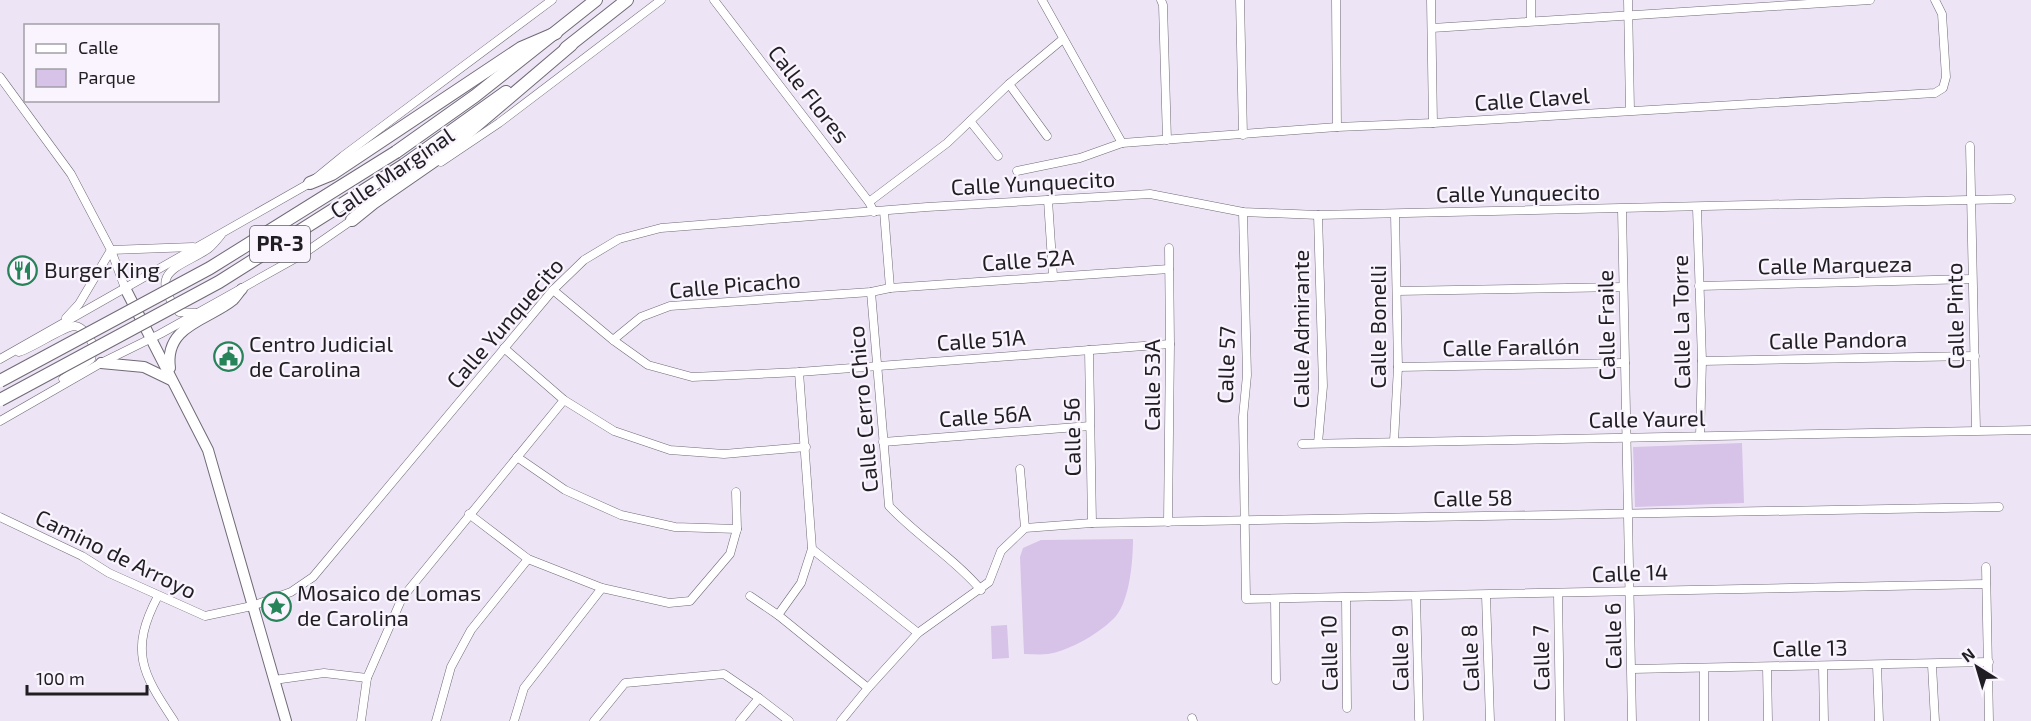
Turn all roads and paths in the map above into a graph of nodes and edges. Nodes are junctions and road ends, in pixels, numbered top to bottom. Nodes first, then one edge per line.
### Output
1 (552, 0) edge
2 (596, 0) edge
3 (627, 0) edge
4 (661, 0) edge
5 (714, 0) edge
6 (1042, 0) edge
7 (1161, 0) edge
8 (1240, 0) edge
9 (1336, 0) edge
10 (1431, 0) edge
11 (1531, 0) edge
12 (1628, 0) edge
13 (1870, 0) edge
14 (1935, 0) edge
15 (1628, 15) junction
16 (1531, 21) junction
17 (1432, 28) junction
18 (556, 33) junction
19 (1063, 39) junction
20 (571, 45) junction
21 (0, 77) edge
22 (1009, 84) junction
23 (1630, 110) junction
24 (970, 122) junction
25 (1433, 123) junction
26 (1337, 127) junction
27 (1243, 135) junction
28 (1047, 136) dead end
29 (1167, 140) junction
30 (1122, 143) junction
31 (1970, 146) dead end
32 (998, 156) dead end
33 (1017, 171) dead end
34 (310, 183) junction
35 (2011, 199) dead end
36 (1048, 200) junction
37 (1973, 201) junction
38 (869, 202) junction
39 (1696, 208) junction
40 (1622, 209) junction
41 (884, 211) junction
42 (874, 212) junction
43 (1243, 212) junction
44 (1395, 214) junction
45 (1318, 215) junction
46 (352, 220) junction
47 (226, 230) junction
48 (198, 246) junction
49 (1169, 248) dead end
50 (111, 250) junction
51 (1169, 269) junction
52 (1053, 276) junction
53 (1972, 279) junction
54 (1699, 286) junction
55 (1623, 287) junction
56 (125, 288) junction
57 (242, 288) junction
58 (890, 288) junction
59 (554, 290) junction
60 (1397, 291) junction
61 (871, 292) junction
62 (198, 313) junction
63 (58, 326) junction
64 (151, 338) junction
65 (613, 340) junction
66 (1170, 344) junction
67 (504, 348) junction
68 (1089, 350) junction
69 (1975, 356) junction
70 (1, 358) edge
71 (1702, 361) junction
72 (101, 363) junction
73 (1624, 363) junction
74 (877, 366) junction
75 (1398, 367) junction
76 (799, 372) junction
77 (171, 380) junction
78 (0, 381) edge
79 (49, 392) junction
80 (0, 400) edge
81 (564, 400) junction
82 (0, 421) edge
83 (1090, 426) junction
84 (1976, 430) junction
85 (2031, 430) edge
86 (1700, 436) junction
87 (1626, 438) junction
88 (1394, 441) junction
89 (883, 442) junction
90 (1318, 443) junction
91 (1302, 444) dead end
92 (806, 447) junction
93 (517, 457) junction
94 (1020, 469) dead end
95 (736, 492) dead end
96 (1999, 507) dead end
97 (1628, 513) junction
98 (469, 514) junction
99 (0, 517) edge
100 (1244, 520) junction
101 (1168, 522) junction
102 (1092, 523) junction
103 (737, 528) junction
104 (1025, 528) junction
105 (812, 549) junction
106 (528, 559) junction
107 (1986, 567) dead end
108 (1986, 584) junction
109 (602, 588) junction
110 (981, 590) junction
111 (1630, 591) junction
112 (1558, 594) junction
113 (1486, 595) junction
114 (158, 596) junction
115 (750, 596) dead end
116 (1416, 596) junction
117 (1346, 598) junction
118 (1246, 599) joint
119 (1275, 600) junction
120 (252, 606) junction
121 (778, 615) junction
122 (918, 633) junction
123 (1989, 662) junction
124 (1932, 664) junction
125 (1878, 665) junction
126 (1823, 666) junction
127 (1767, 667) junction
128 (1704, 668) junction
129 (1632, 669) junction
130 (367, 678) junction
131 (1276, 680) dead end
132 (274, 681) junction
133 (868, 688) junction
134 (759, 698) junction
135 (1347, 708) dead end
136 (1419, 718) dead end
137 (174, 721) edge
138 (286, 721) edge
139 (361, 721) edge
140 (436, 721) edge
141 (514, 721) edge
142 (594, 721) edge
143 (740, 721) edge
144 (789, 721) edge
145 (841, 721) edge
146 (1490, 721) edge
147 (1560, 721) edge
148 (1632, 721) edge
149 (1704, 721) edge
150 (1768, 721) edge
151 (1824, 721) edge
152 (1879, 721) edge
153 (1935, 721) edge
154 (1989, 721) edge

1 - 34 street, Calle Marginal
2 - 18 main road, PR-3
3 - 20 main road, PR-3
4 - 46 street, Calle Marginal
5 - 38 street, Calle Flores
6 - 19 street
7 - 29 street
8 - 27 street
9 - 26 street
10 - 17 street
11 - 16 street
12 - 15 street
13 - 15 street
14 - 23 street, Calle Clavel
15 - 16 street
15 - 23 street
16 - 17 street
17 - 25 street
18 - 34 main road
18 - 78 main road, PR-3, bridge
19 - 22 street
19 - 30 street
20 - 46 main road
20 - 80 main road, PR-3, bridge
21 - 50 street
22 - 24 street
22 - 28 street
23 - 25 street, Calle Clavel
24 - 32 street
24 - 38 street
25 - 26 street, Calle Clavel
26 - 27 street, Calle Clavel
27 - 29 street, Calle Clavel
29 - 30 street, Calle Clavel
30 - 33 street, Calle Clavel
31 - 37 street, Calle Pinto
34 - 47 street, Calle Marginal
35 - 37 street
36 - 41 street, Calle Yunquecito
36 - 43 street, Calle Yunquecito
36 - 52 street
37 - 39 street, Calle Yunquecito
37 - 53 street, Calle Pinto
38 - 42 street, Calle Flores
39 - 40 street, Calle Yunquecito
39 - 54 street, Calle La Torre
40 - 44 street, Calle Yunquecito
40 - 55 street, Calle Fraile
41 - 42 street, Calle Yunquecito
41 - 58 street
42 - 59 street, Calle Yunquecito
43 - 45 street, Calle Yunquecito
43 - 100 street, Calle 57
44 - 45 street, Calle Yunquecito
44 - 60 street, Calle Bonelli
45 - 90 street, Calle Admirante
46 - 57 street, Calle Marginal
47 - 48 street, Calle Marginal
47 - 62 street
48 - 50 street
48 - 56 street, Calle Marginal
49 - 51 street, Calle 53A
50 - 56 street
50 - 63 street
51 - 52 street, Calle 52A
51 - 66 street, Calle 53A
52 - 58 street, Calle 52A
53 - 54 street, Calle Marqueza
53 - 69 street, Calle Pinto
54 - 71 street, Calle La Torre
55 - 60 street
55 - 73 street, Calle Fraile
56 - 63 street, Calle Marginal
56 - 64 street
57 - 62 street, Calle Marginal
57 - 77 street
58 - 61 street, Calle 52A
59 - 65 street, Calle 51A
59 - 67 street, Calle Yunquecito
60 - 75 street, Calle Bonelli
61 - 65 street, Calle Picacho
61 - 74 street, Calle Cerro Chico
62 - 64 street, Calle Marginal
63 - 70 street, Calle Marginal
64 - 72 street, Calle Marginal
64 - 77 street
65 - 76 street, Calle 51A
66 - 68 street, Calle 51A
66 - 101 street, Calle 53A
67 - 81 street
67 - 120 street, Calle Yunquecito
68 - 74 street, Calle 51A
68 - 83 street, Calle 56
69 - 71 street, Calle Pandora
69 - 84 street, Calle Pinto
70 - 79 street
71 - 86 street, Calle La Torre
72 - 77 street
72 - 79 street, Calle Marginal
73 - 75 street, Calle Farallón
73 - 87 street, Calle Fraile
74 - 76 street, Calle 51A
74 - 89 street, Calle Cerro Chico
75 - 88 street, Calle Bonelli
76 - 92 street
77 - 120 street
79 - 82 street, Calle Marginal
81 - 92 street
81 - 93 street
83 - 89 street, Calle 56A
83 - 102 street, Calle 56
84 - 85 street, Calle Yaurel
84 - 86 street, Calle Yaurel
86 - 87 street, Calle Yaurel
87 - 88 street, Calle Yaurel
87 - 97 street, Calle Fraile
88 - 90 street, Calle Yaurel
89 - 110 street, Calle Cerro Chico
90 - 91 street, Calle Yaurel
92 - 105 street
93 - 98 street
93 - 103 street
94 - 104 street
95 - 103 street
96 - 97 street, Calle 58
97 - 100 street, Calle 58
97 - 111 street, Calle 6
98 - 106 street
98 - 130 street
99 - 114 street, Camino de Arroyo
100 - 101 street, Calle 58
100 - 118 street, Calle 57
101 - 102 street, Calle 58
102 - 104 street, Calle 58
103 - 109 street
104 - 110 street
105 - 121 street
105 - 122 street
106 - 109 street
106 - 140 street
107 - 108 street
108 - 111 street, Calle 14
108 - 123 street
109 - 141 street
110 - 122 street
111 - 112 street, Calle 14
111 - 129 street, Calle 6
112 - 113 street, Calle 14
112 - 147 street, Calle 7
113 - 116 street, Calle 14
113 - 146 street, Calle 8
114 - 120 street, Camino de Arroyo
114 - 137 street
115 - 121 street
116 - 117 street, Calle 14
116 - 136 street, Calle 9
117 - 119 street, Calle 14
117 - 135 street, Calle 10
118 - 119 street, Calle 14
119 - 131 street
120 - 132 street
121 - 133 street
122 - 133 street
123 - 124 street, Calle 13
123 - 154 street
124 - 125 street, Calle 13
124 - 153 street
125 - 126 street, Calle 13
125 - 152 street
126 - 127 street, Calle 13
126 - 151 street
127 - 128 street, Calle 13
127 - 150 street
128 - 129 street, Calle 13
128 - 149 street
129 - 148 street, Calle 6
130 - 132 street
130 - 139 street
132 - 138 street
133 - 145 street
134 - 142 street
134 - 143 street
134 - 144 street

